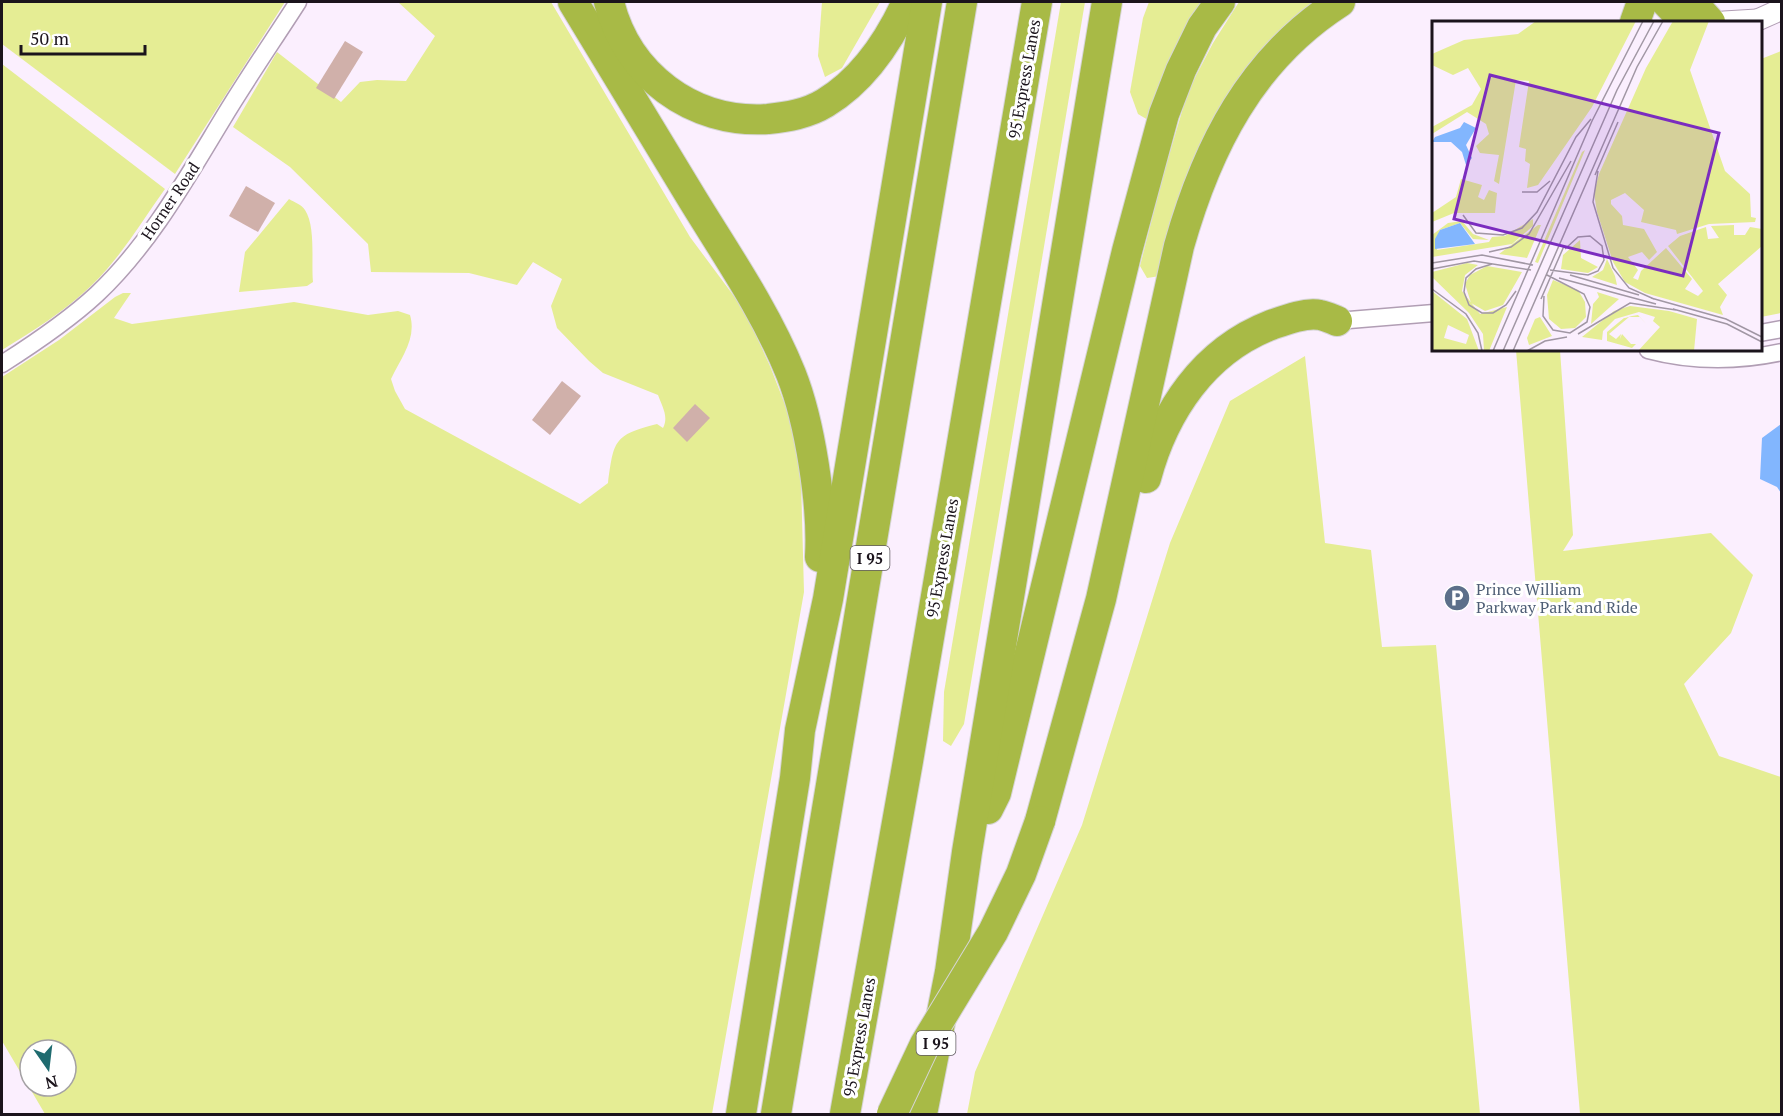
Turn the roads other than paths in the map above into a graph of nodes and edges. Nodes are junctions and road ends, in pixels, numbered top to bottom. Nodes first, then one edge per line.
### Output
1 (298, 2) edge
2 (573, 2) edge
3 (609, 2) edge
4 (908, 2) edge
5 (927, 2) edge
6 (962, 2) edge
7 (1037, 2) edge
8 (1107, 2) edge
9 (1220, 2) edge
10 (1340, 2) edge
11 (1642, 2) edge
12 (1666, 2) edge
13 (1692, 2) edge
14 (1782, 9) edge
15 (1635, 21) edge
16 (1684, 21) edge
17 (1709, 21) edge
18 (1755, 21) edge
19 (1432, 313) edge
20 (1337, 321) joint
21 (1782, 329) edge
22 (1762, 333) edge
23 (1653, 351) edge
24 (1782, 352) edge
25 (2, 364) edge
26 (1101, 599) junction
27 (804, 714) junction
28 (967, 852) junction
29 (741, 1114) edge
30 (776, 1114) edge
31 (845, 1114) edge
32 (892, 1114) edge
33 (922, 1114) edge

1 - 25 street, Horner Road
2 - 27 highway
3 - 4 highway
5 - 27 highway
6 - 30 highway, I 95
7 - 31 highway, 95 Express Lanes
8 - 28 highway, I 95
9 - 28 highway
10 - 26 highway
11 - 15 highway
12 - 16 highway
13 - 17 highway
14 - 18 street
19 - 20 street
20 - 26 highway
21 - 22 street
23 - 24 street
26 - 32 highway, bridge
27 - 29 highway
28 - 33 highway, I 95

